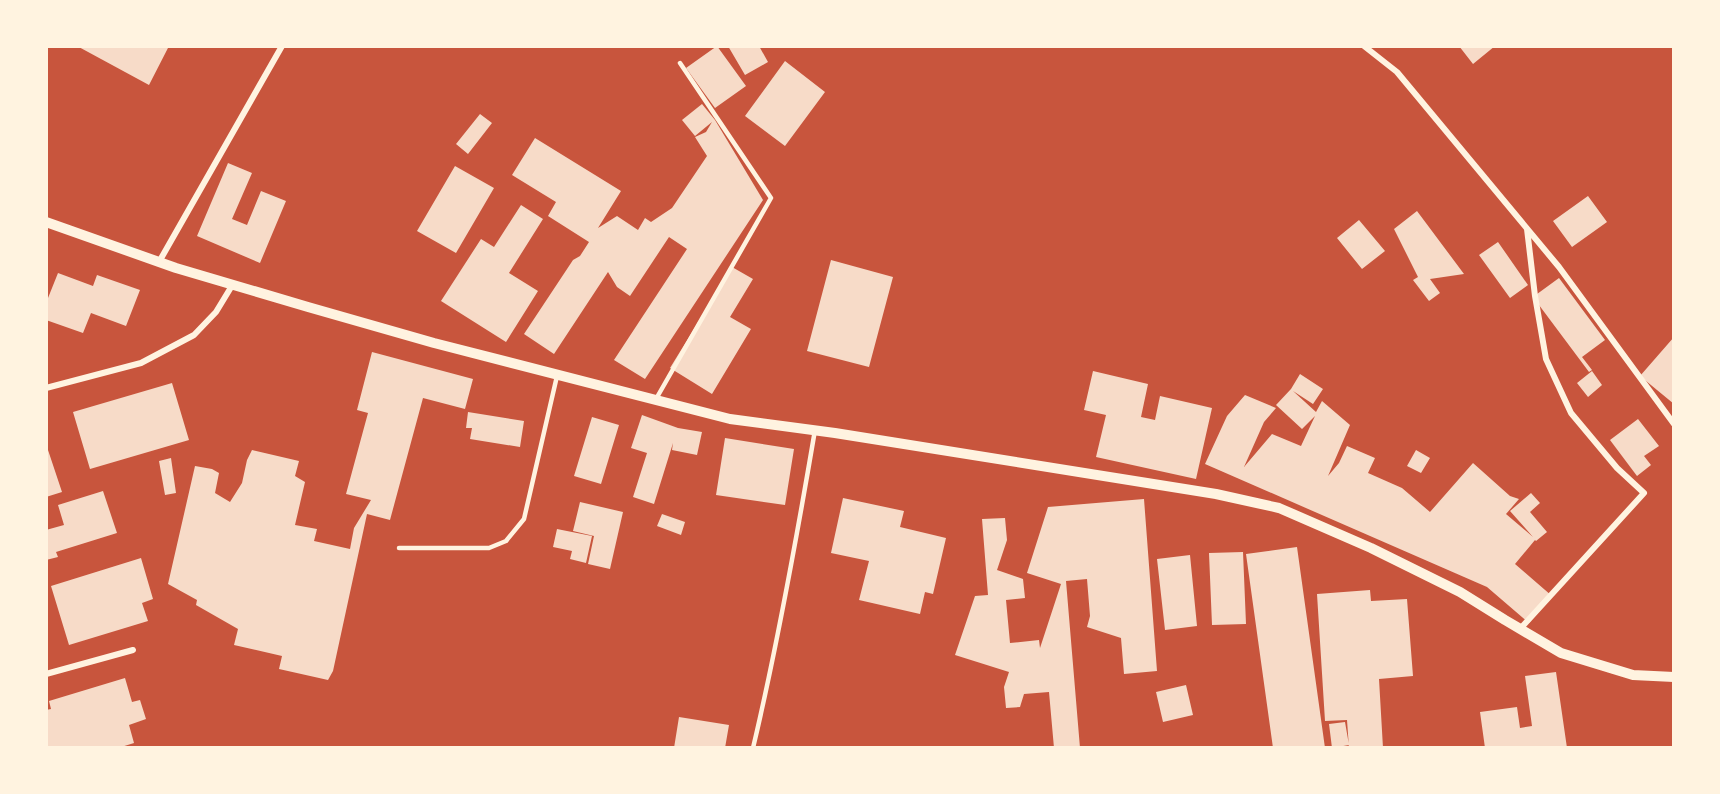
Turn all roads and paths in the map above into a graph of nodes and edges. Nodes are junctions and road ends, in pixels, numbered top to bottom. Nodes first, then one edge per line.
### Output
1 (282, 46) edge
2 (1364, 46) edge
3 (680, 63) dead end
4 (46, 222) edge
5 (1527, 228) junction
6 (159, 262) junction
7 (232, 284) junction
8 (557, 374) junction
9 (46, 388) edge
10 (656, 400) junction
11 (1674, 424) edge
12 (815, 430) junction
13 (399, 548) dead end
14 (1520, 629) junction
15 (133, 650) dead end
16 (46, 674) edge
17 (1674, 678) edge
18 (753, 747) edge

1 - 6 street
2 - 5 street
3 - 10 lane
4 - 6 street
5 - 11 street
5 - 14 street
6 - 7 street
7 - 8 street
7 - 9 street
8 - 10 street
8 - 13 lane
10 - 12 street
12 - 14 street
12 - 18 lane
14 - 17 street
15 - 16 street

